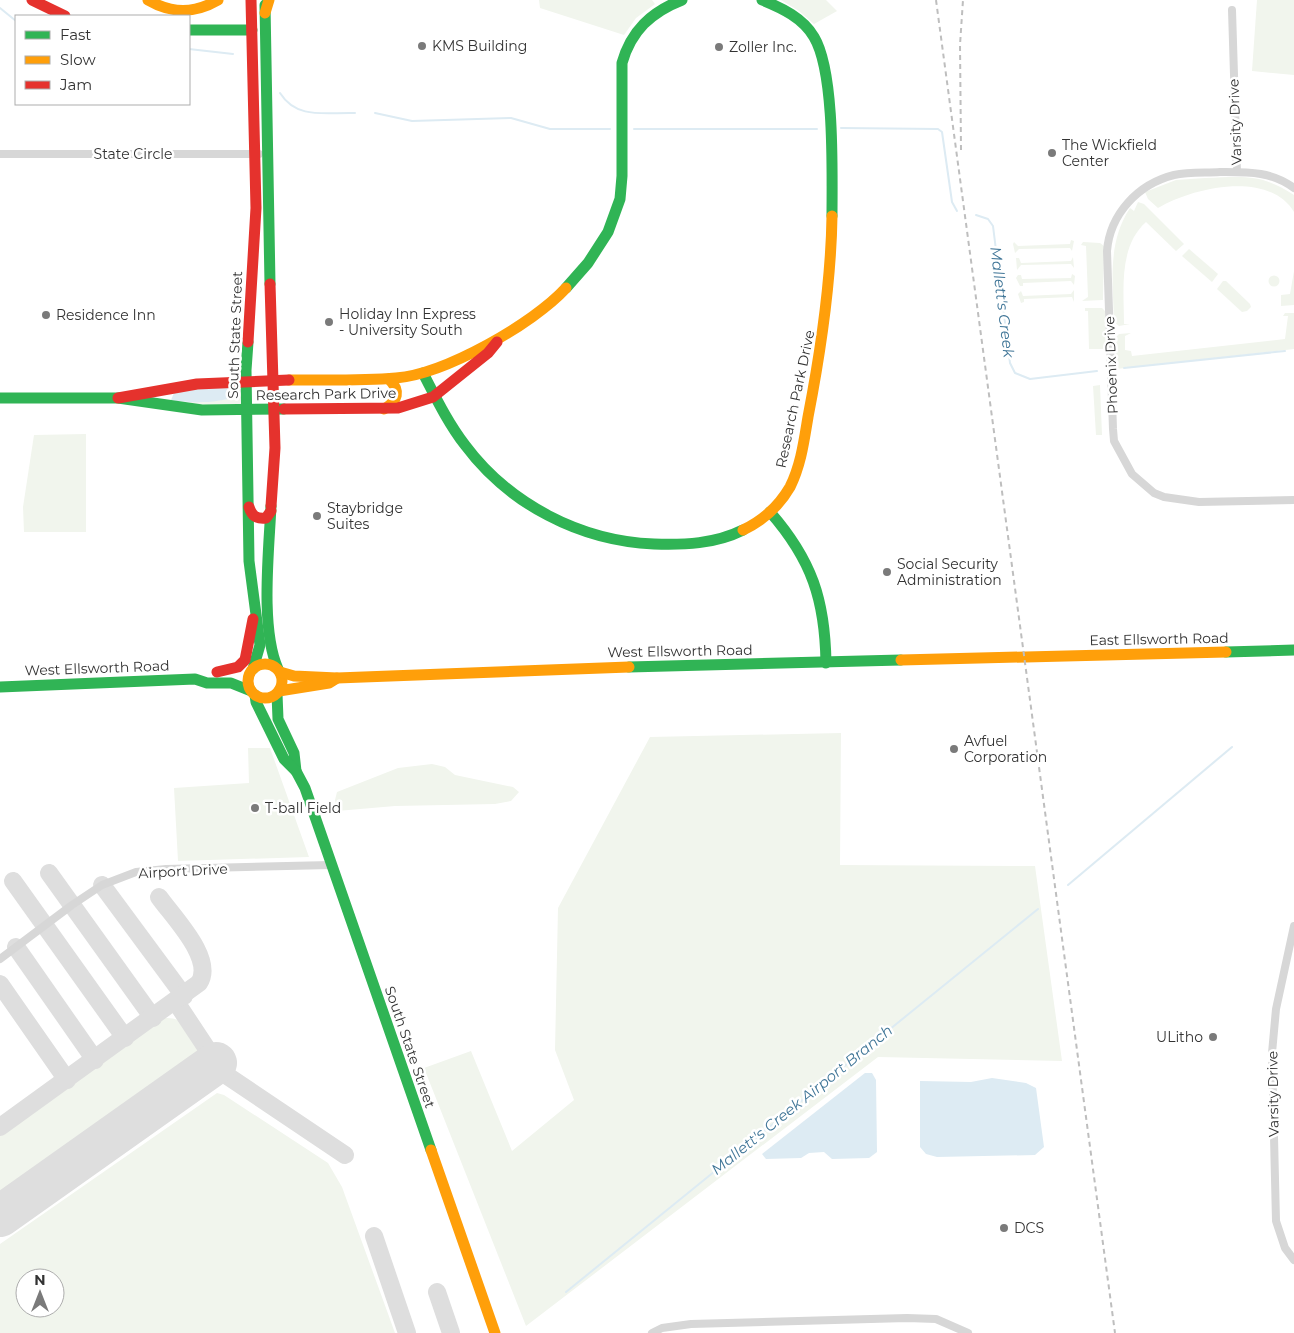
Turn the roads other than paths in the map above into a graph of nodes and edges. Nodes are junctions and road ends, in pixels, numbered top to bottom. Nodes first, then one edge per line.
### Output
1 (32, 0) edge
2 (148, 0) edge
3 (218, 0) edge
4 (251, 0) edge
5 (265, 0) edge
6 (269, 0) edge
7 (682, 0) edge
8 (762, 0) edge
9 (1232, 10) dead end
10 (265, 13) junction
11 (63, 15) edge
12 (190, 30) edge
13 (252, 30) junction
14 (260, 126) junction
15 (0, 154) edge
16 (260, 154) junction
17 (1236, 172) junction
18 (1294, 188) edge
19 (252, 277) junction
20 (500, 337) junction
21 (271, 348) junction
22 (423, 373) junction
23 (389, 379) junction
24 (273, 381) junction
25 (247, 382) junction
26 (197, 384) junction
27 (433, 397) junction
28 (0, 398) edge
29 (118, 398) junction
30 (170, 406) junction
31 (383, 409) junction
32 (248, 411) junction
33 (274, 411) junction
34 (1294, 500) edge
35 (248, 505) junction
36 (271, 511) junction
37 (770, 512) junction
38 (249, 545) junction
39 (250, 578) junction
40 (267, 588) junction
41 (253, 597) junction
42 (269, 614) junction
43 (1294, 650) edge
44 (1024, 657) joint
45 (826, 663) junction
46 (252, 670) junction
47 (279, 671) junction
48 (217, 672) junction
49 (337, 678) junction
50 (195, 679) junction
51 (0, 687) edge
52 (253, 693) junction
53 (278, 693) junction
54 (296, 771) junction
55 (331, 865) junction
56 (1294, 926) edge
57 (0, 959) edge
58 (1284, 969) junction
59 (1294, 971) edge
60 (1294, 1260) edge
61 (495, 1333) edge
62 (652, 1333) edge
63 (968, 1333) edge

1 - 11 main road
2 - 3 main road
4 - 13 main road, South State Street
5 - 10 main road, South State Street
6 - 10 main road
7 - 20 main road, Research Park Drive
8 - 37 main road, Research Park Drive
9 - 17 street, Varsity Drive
10 - 13 main road
10 - 14 main road, South State Street
12 - 13 main road
13 - 14 main road, South State Street
14 - 16 main road, South State Street
15 - 16 street, State Circle
16 - 19 main road, South State Street
16 - 21 main road, South State Street
17 - 18 street, Varsity Drive
17 - 34 street, Phoenix Drive
19 - 21 main road
19 - 25 main road, South State Street
20 - 22 main road, Research Park Drive
20 - 27 main road, Research Park Drive
21 - 24 main road, South State Street
22 - 23 main road, Research Park Drive
22 - 27 main road, Research Park Drive
23 - 24 main road, Research Park Drive
23 - 31 main road
24 - 25 main road, Research Park Drive
24 - 33 main road, South State Street
25 - 26 main road, Research Park Drive
25 - 32 main road, South State Street
26 - 29 main road
26 - 30 main road
27 - 31 main road, Research Park Drive
27 - 37 main road, Research Park Drive
28 - 29 main road
29 - 30 main road, Research Park Drive
30 - 32 main road, Research Park Drive
31 - 33 main road, Research Park Drive
32 - 33 main road, Research Park Drive
32 - 35 main road, South State Street
33 - 36 main road, South State Street
35 - 36 main road
35 - 38 main road, South State Street
36 - 40 main road, South State Street
37 - 45 main road
38 - 39 main road, South State Street
38 - 40 main road
39 - 41 main road, South State Street
39 - 42 main road
40 - 42 main road, South State Street
41 - 46 main road, South State Street
41 - 48 main road
42 - 47 main road, South State Street
43 - 44 main road, East Ellsworth Road
44 - 45 main road, West Ellsworth Road
45 - 49 main road, West Ellsworth Road
46 - 47 main road
46 - 48 main road, West Ellsworth Road
46 - 52 main road
47 - 49 main road, West Ellsworth Road
47 - 53 main road
48 - 50 main road, West Ellsworth Road
49 - 53 main road, West Ellsworth Road
50 - 51 main road, West Ellsworth Road
50 - 52 main road, West Ellsworth Road
52 - 53 main road
52 - 54 main road, South State Street
53 - 54 main road, South State Street
54 - 55 main road, South State Street
55 - 57 street, Airport Drive
55 - 61 main road, South State Street
56 - 58 street, Varsity Drive
58 - 59 street
58 - 60 street, Varsity Drive
62 - 63 street

